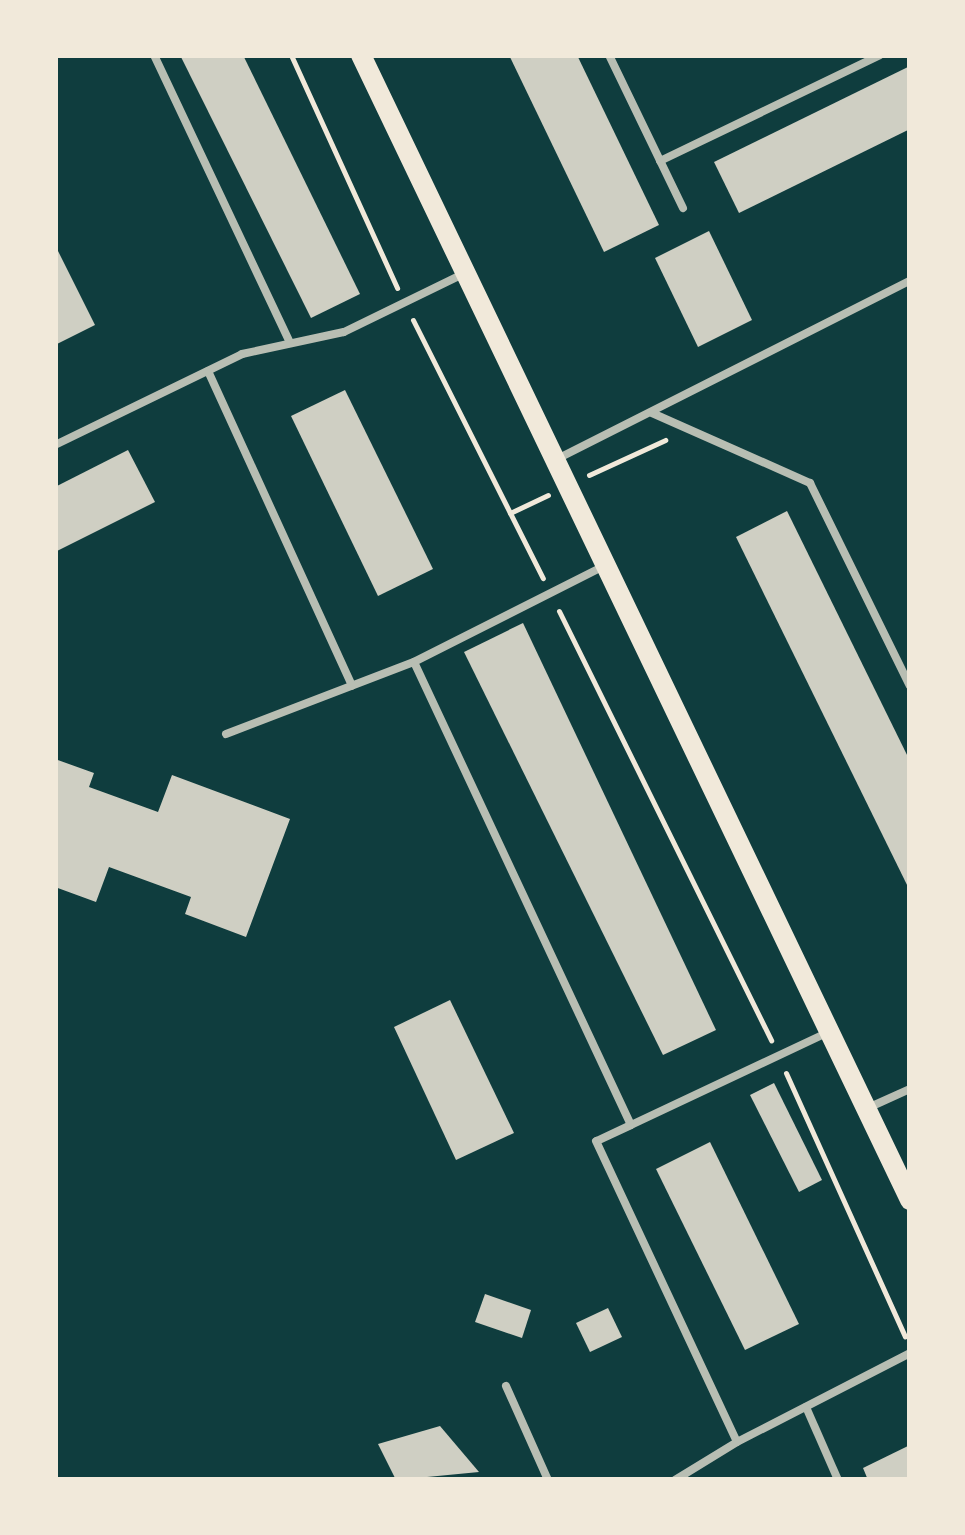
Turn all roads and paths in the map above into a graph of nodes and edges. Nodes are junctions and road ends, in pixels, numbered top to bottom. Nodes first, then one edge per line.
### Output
1 (154, 55) edge
2 (291, 55) edge
3 (361, 55) edge
4 (609, 55) edge
5 (880, 55) edge
6 (660, 161) junction
7 (684, 208) dead end
8 (466, 273) junction
9 (910, 281) edge
10 (404, 303) junction
11 (289, 340) junction
12 (208, 371) junction
13 (652, 413) junction
14 (55, 445) edge
15 (555, 460) junction
16 (606, 566) junction
17 (550, 593) junction
18 (414, 662) junction
19 (352, 686) junction
20 (910, 686) edge
21 (226, 734) dead end
22 (829, 1032) junction
23 (779, 1056) junction
24 (910, 1089) edge
25 (866, 1109) junction
26 (631, 1126) junction
27 (910, 1200) edge
28 (910, 1350) edge
29 (506, 1386) dead end
30 (806, 1407) junction
31 (737, 1442) junction
32 (548, 1480) edge
33 (675, 1480) edge
34 (838, 1480) edge

1 - 11 lane
2 - 10 path
3 - 8 main road
4 - 6 lane
5 - 6 lane
6 - 7 lane
8 - 10 lane
8 - 15 main road
9 - 13 lane
10 - 11 lane
10 - 17 path
11 - 12 lane
12 - 14 lane
12 - 19 lane
13 - 15 lane
13 - 20 lane
15 - 16 main road
16 - 17 lane
16 - 22 main road
17 - 18 lane
17 - 23 path
18 - 19 lane
18 - 26 lane
19 - 21 lane
22 - 23 lane
22 - 25 main road
23 - 26 lane
23 - 28 path
24 - 25 lane
25 - 27 main road
26 - 31 lane
28 - 30 lane
29 - 32 lane
30 - 31 lane
30 - 34 lane
31 - 33 lane

